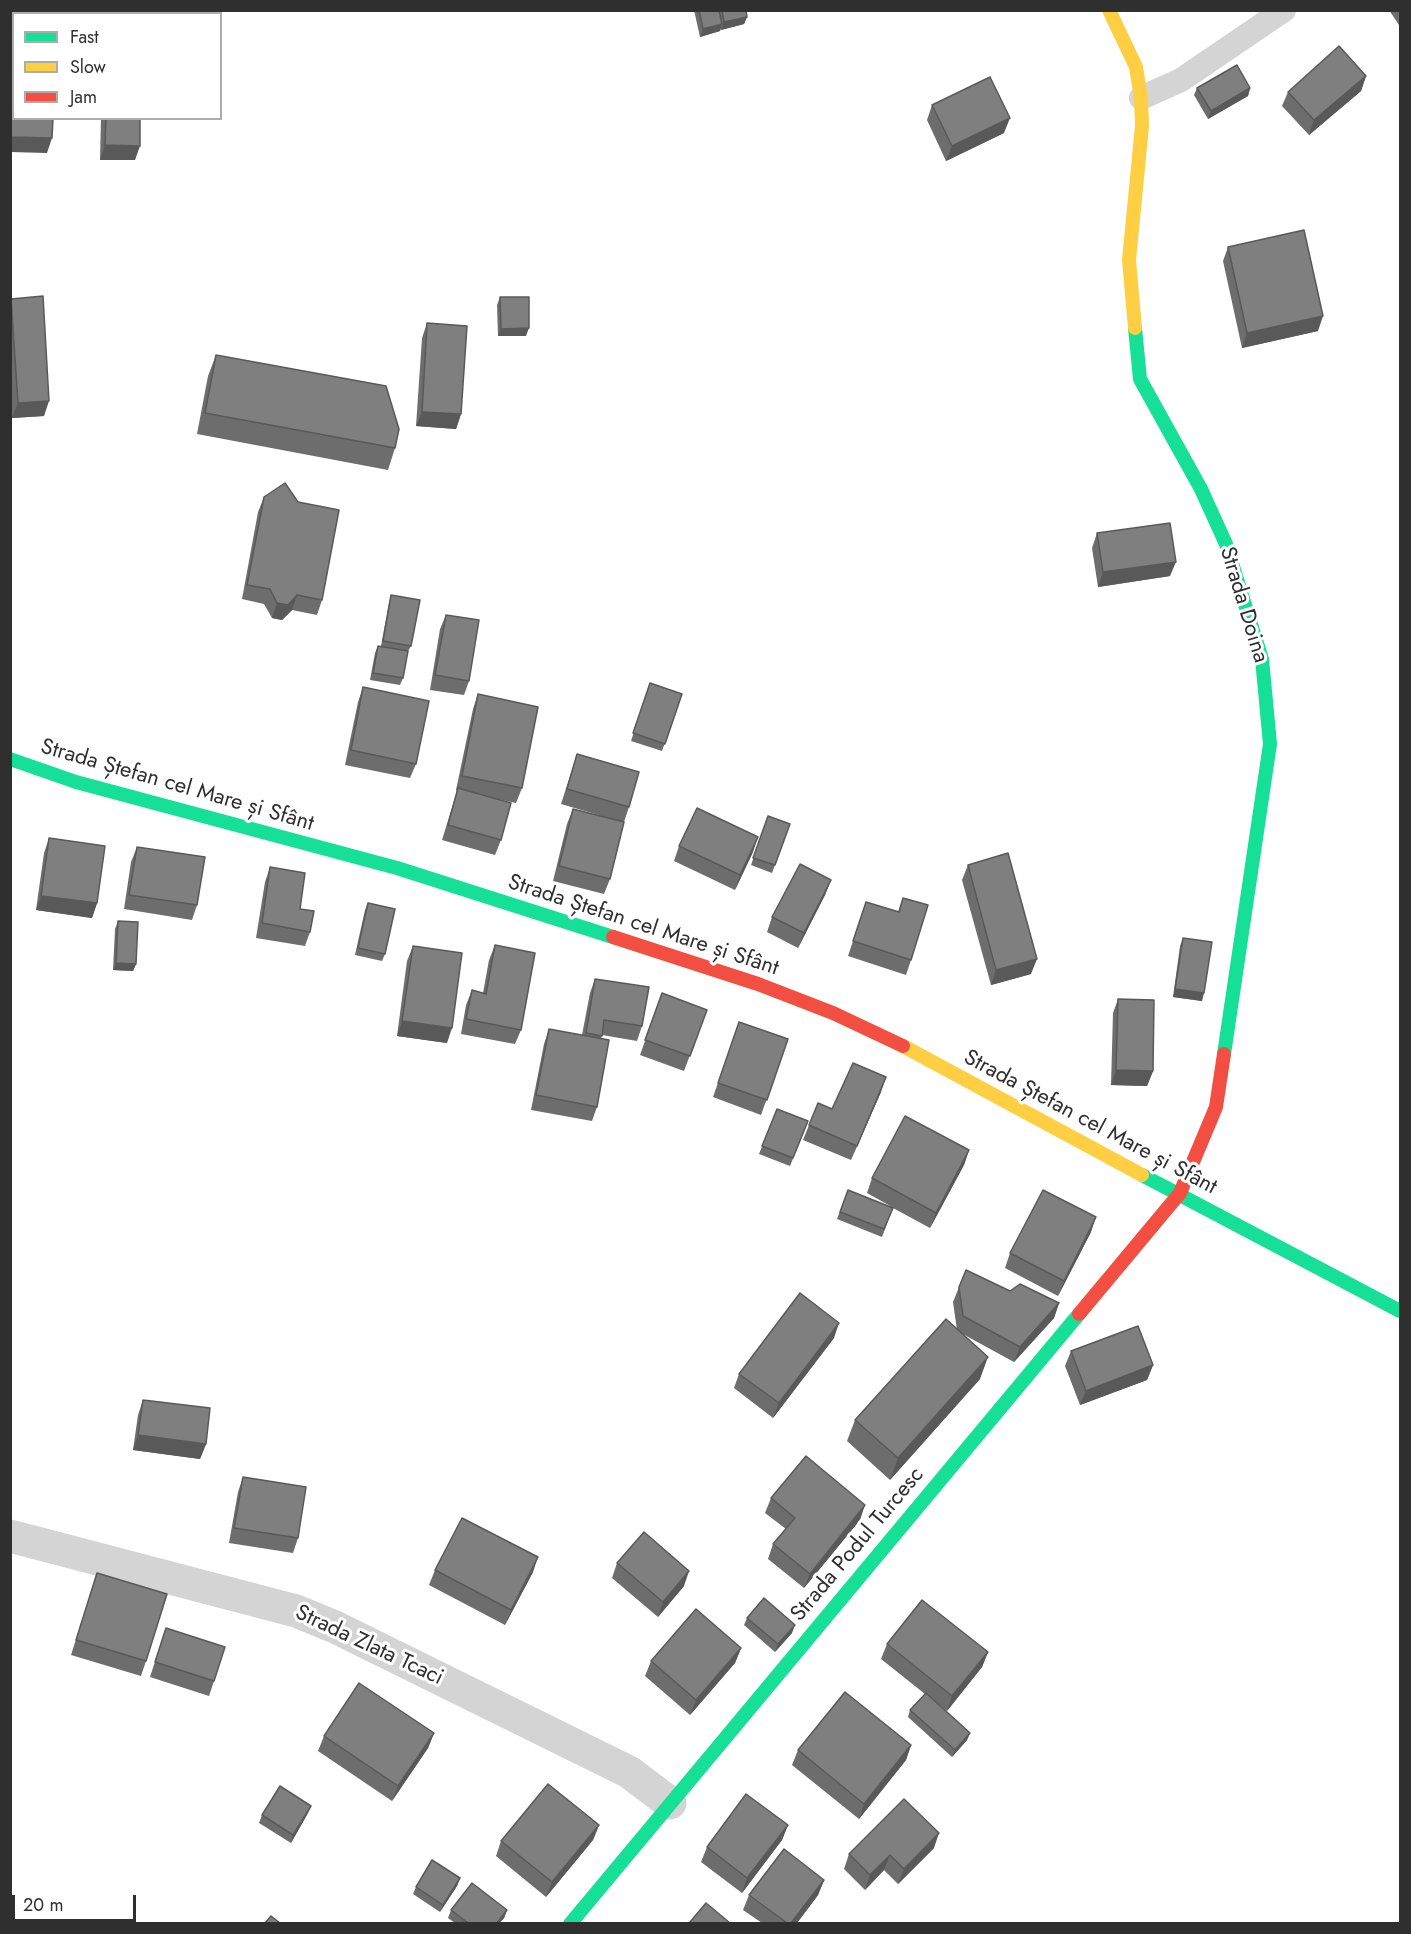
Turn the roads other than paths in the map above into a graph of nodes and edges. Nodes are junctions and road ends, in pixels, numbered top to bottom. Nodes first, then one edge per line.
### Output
1 (1109, 10) edge
2 (1284, 10) edge
3 (1140, 98) junction
4 (10, 759) edge
5 (1180, 1193) junction
6 (1401, 1311) edge
7 (10, 1536) edge
8 (670, 1803) junction
9 (570, 1923) edge

1 - 3 street, Strada Doina
2 - 3 lane
3 - 5 street, Strada Doina
4 - 5 street, Strada Ștefan cel Mare și Sfânt
5 - 6 street, Strada Ștefan cel Mare și Sfânt
5 - 8 street, Strada Podul Turcesc
7 - 8 street, Strada Zlata Tcaci
8 - 9 street, Strada Podul Turcesc

